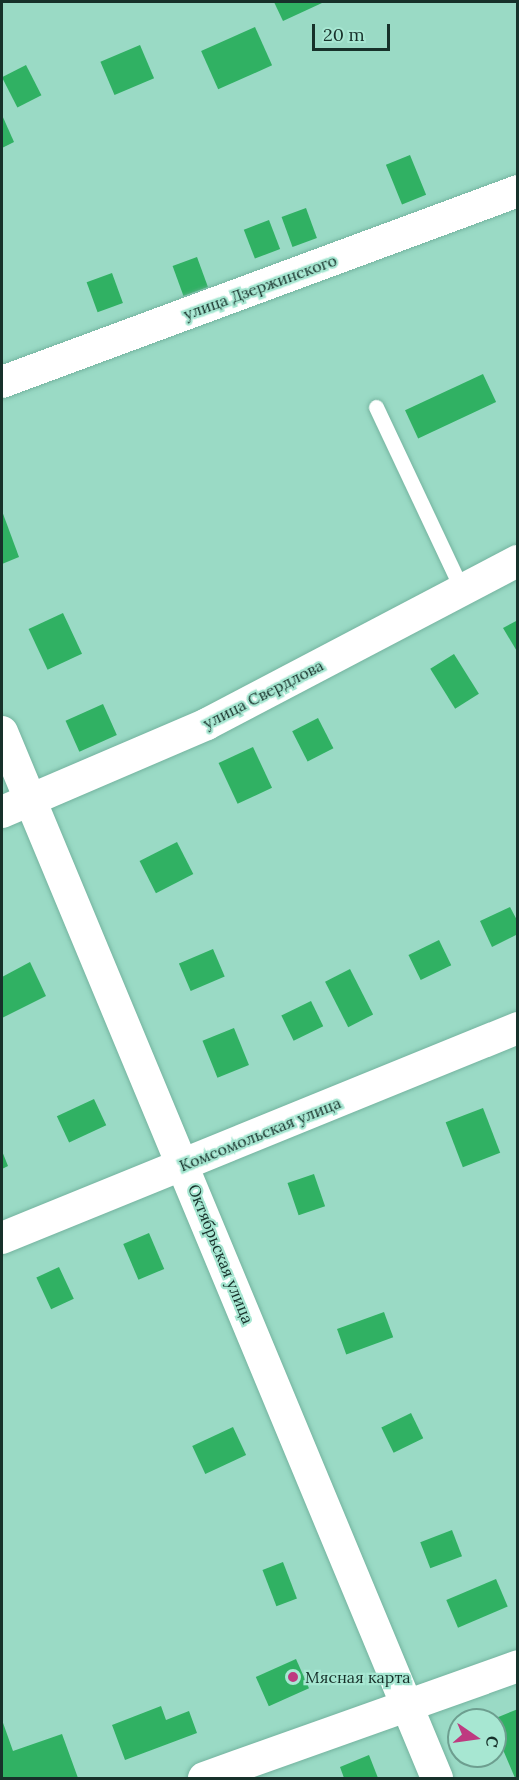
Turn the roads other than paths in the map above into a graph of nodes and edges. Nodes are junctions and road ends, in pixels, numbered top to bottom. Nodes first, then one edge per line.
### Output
1 (518, 191) edge
2 (2, 382) edge
3 (376, 407) dead end
4 (518, 561) edge
5 (462, 590) junction
6 (2, 732) edge
7 (30, 800) junction
8 (2, 812) edge
9 (518, 1028) edge
10 (184, 1165) junction
11 (2, 1238) edge
12 (518, 1666) edge
13 (407, 1703) junction
14 (204, 1779) edge
15 (437, 1779) edge

1 - 2 street, улица Дзержинского
3 - 5 lane
4 - 5 street, улица Свердлова
5 - 7 street, улица Свердлова
6 - 7 street, Октябрьская улица
7 - 8 street, улица Свердлова
7 - 10 street, Октябрьская улица
9 - 10 street, Комсомольская улица
10 - 11 street, Комсомольская улица
10 - 13 street, Октябрьская улица
12 - 13 street
13 - 14 street
13 - 15 street, Октябрьская улица

